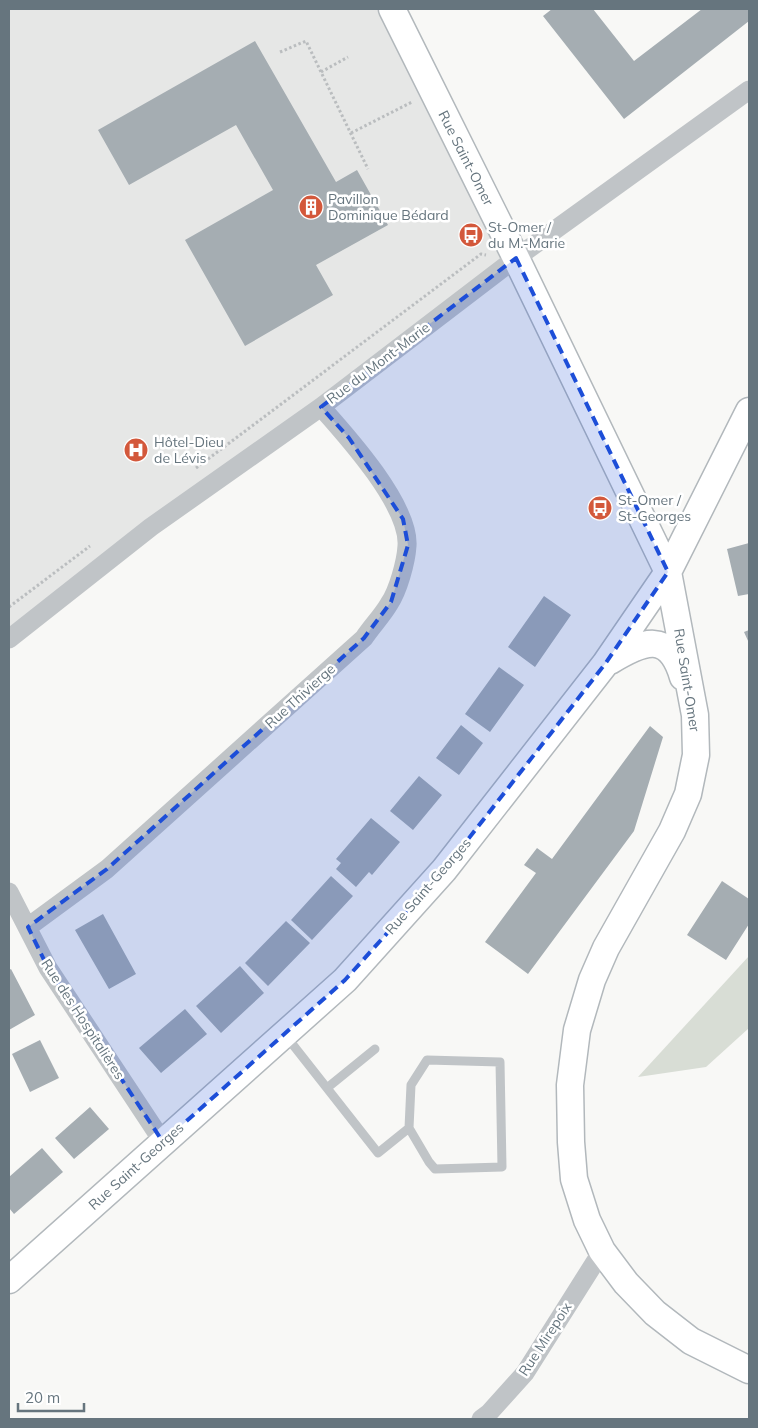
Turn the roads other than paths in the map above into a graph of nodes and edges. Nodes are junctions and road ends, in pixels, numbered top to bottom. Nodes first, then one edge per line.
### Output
1 (392, 9) edge
2 (749, 90) edge
3 (516, 258) junction
4 (321, 407) junction
5 (749, 411) edge
6 (668, 572) junction
7 (9, 638) edge
8 (605, 664) junction
9 (695, 715) junction
10 (9, 892) edge
11 (28, 927) junction
12 (285, 1034) junction
13 (375, 1049) dead end
14 (327, 1088) junction
15 (409, 1128) junction
16 (163, 1142) junction
17 (602, 1251) junction
18 (9, 1280) edge
19 (749, 1370) edge
20 (487, 1417) edge

1 - 3 street, Rue Saint-Omer
2 - 3 street, Rue du Mont-Marie
3 - 4 street, Rue du Mont-Marie
3 - 6 street, Rue Saint-Omer
4 - 7 street, Rue du Mont-Marie
4 - 11 street, Rue Thivierge
5 - 6 street, Rue Saint-Georges
6 - 8 street, Rue Saint-Georges
6 - 9 street, Rue Saint-Omer
8 - 9 street
8 - 12 street, Rue Saint-Georges
9 - 17 street, Rue Saint-Omer
10 - 11 street, Rue des Hospitalières
11 - 16 street, Rue des Hospitalières
12 - 14 lane
12 - 16 street, Rue Saint-Georges
13 - 14 lane
14 - 15 lane
15 - 15 lane
16 - 18 street, Rue Saint-Georges
17 - 19 street, Rue Saint-Omer
17 - 20 street, Rue Mirepoix

